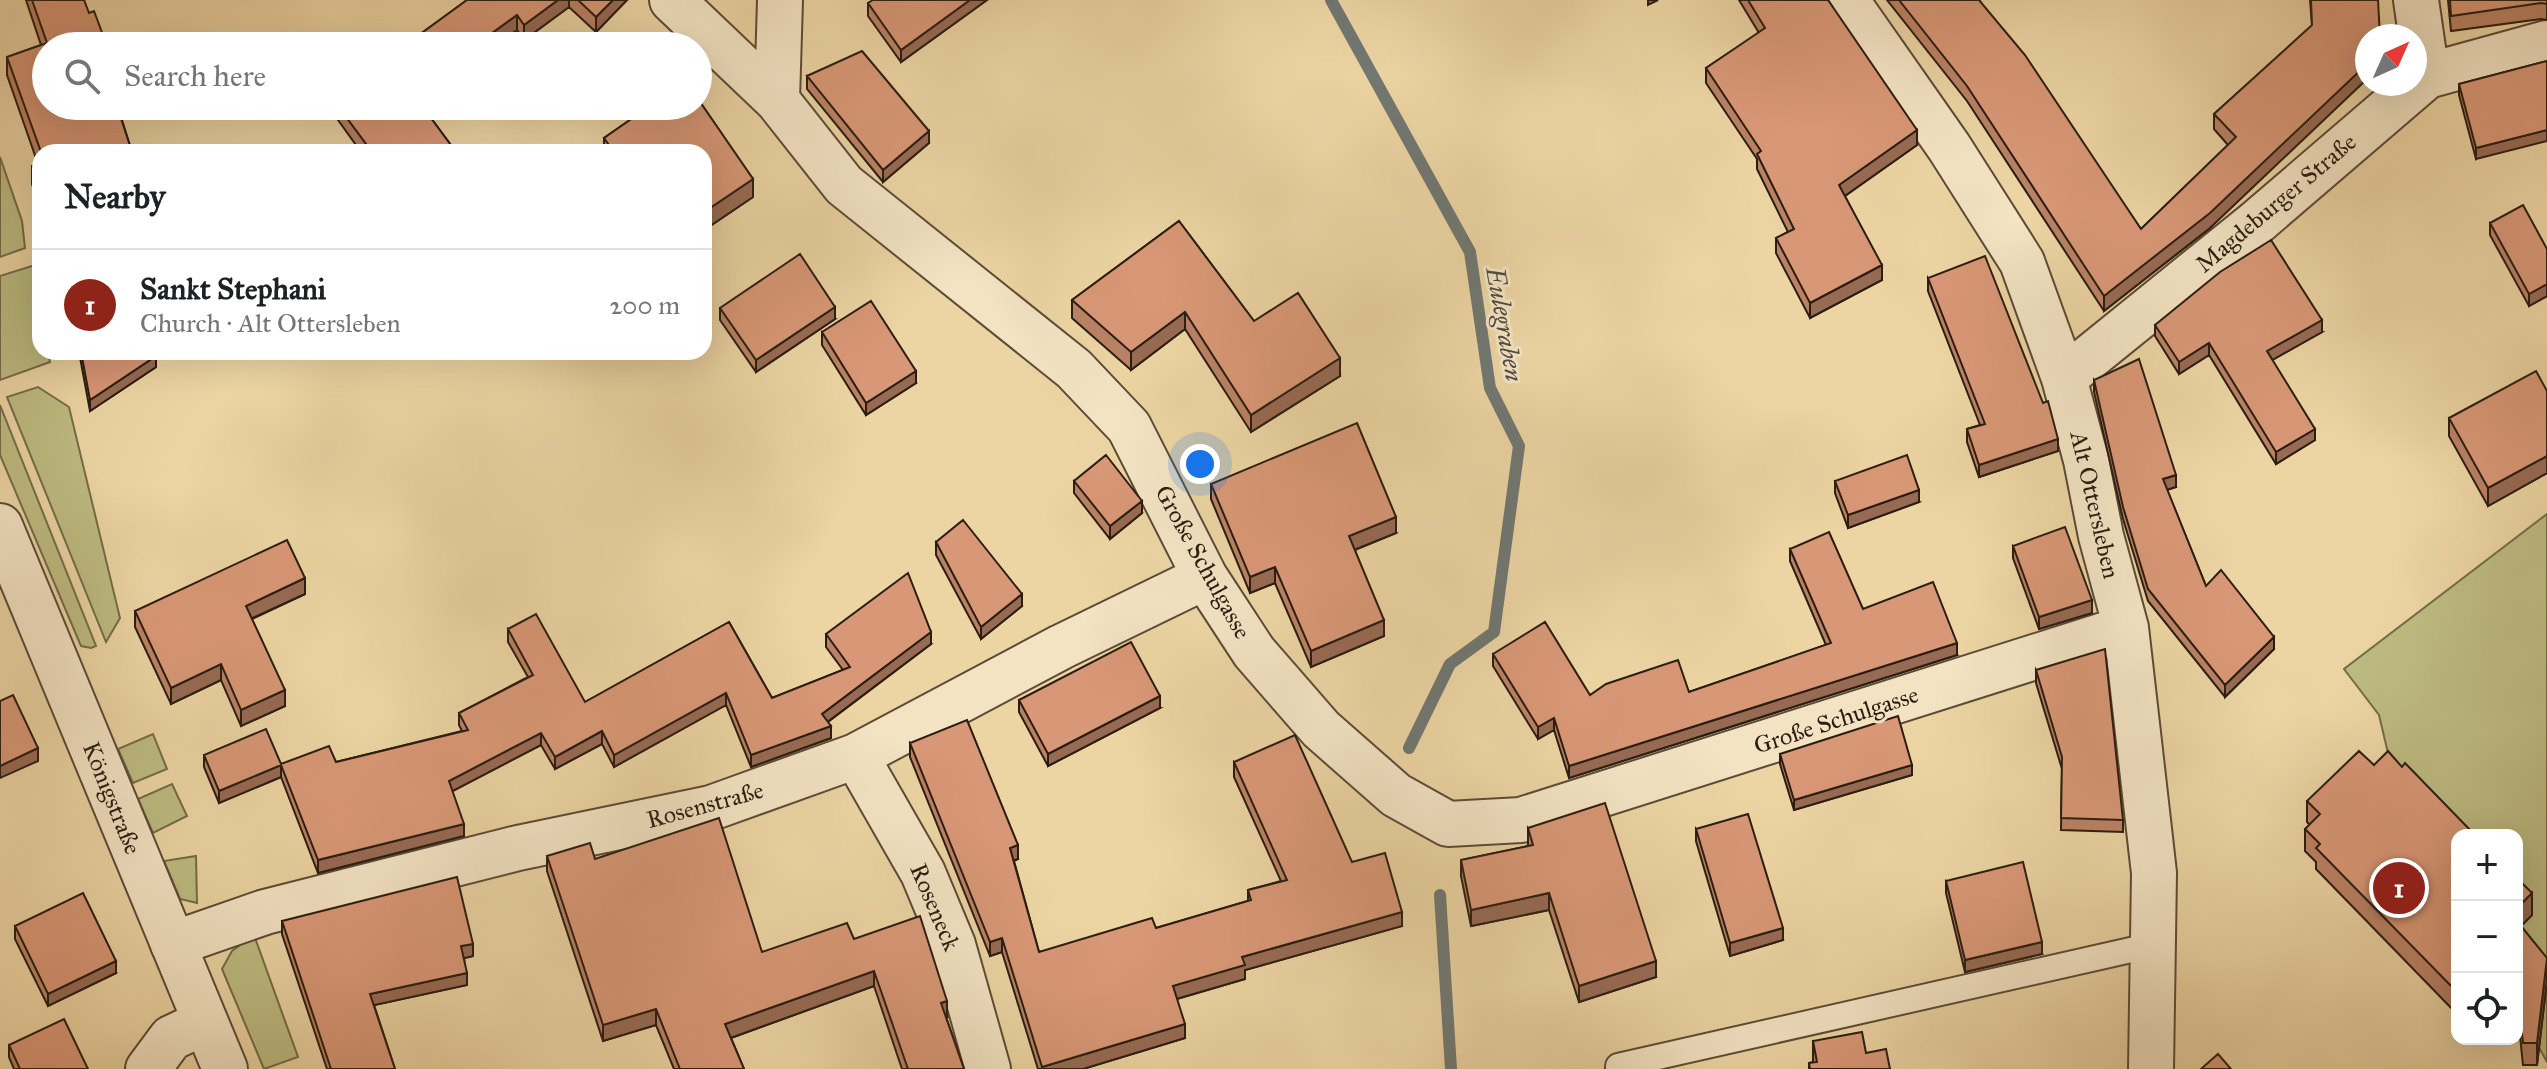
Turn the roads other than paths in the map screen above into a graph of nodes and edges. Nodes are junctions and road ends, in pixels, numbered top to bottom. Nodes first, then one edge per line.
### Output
1 (672, 0) edge
2 (780, 0) edge
3 (1846, 0) edge
4 (2416, 0) edge
5 (2419, 24) edge
6 (706, 32) edge
7 (712, 38) edge
8 (2547, 43) edge
9 (2427, 76) edge
10 (2404, 96) edge
11 (777, 100) junction
12 (2064, 378) junction
13 (0, 526) edge
14 (1205, 577) junction
15 (11, 584) edge
16 (2126, 628) junction
17 (856, 756) junction
18 (173, 944) junction
19 (2153, 945) junction
20 (205, 1022) junction
21 (148, 1069) edge
22 (225, 1069) edge
23 (988, 1069) edge
24 (1618, 1069) edge
25 (2151, 1069) edge

1 - 6 street, Große Schulgasse
2 - 11 street
3 - 12 street, Alt Ottersleben
4 - 5 street
7 - 11 street, Große Schulgasse
8 - 9 street
10 - 12 street, Magdeburger Straße
11 - 14 street, Große Schulgasse
12 - 16 street, Alt Ottersleben
13 - 15 street, Königstraße
14 - 16 street, Große Schulgasse
14 - 17 street, Rosenstraße
15 - 18 street, Königstraße
16 - 19 street, Alt Ottersleben
17 - 18 street, Rosenstraße
17 - 23 street, Roseneck
18 - 20 street, Königstraße
19 - 24 lane
19 - 25 street, Alt Ottersleben
20 - 21 street
20 - 22 street, Königstraße

